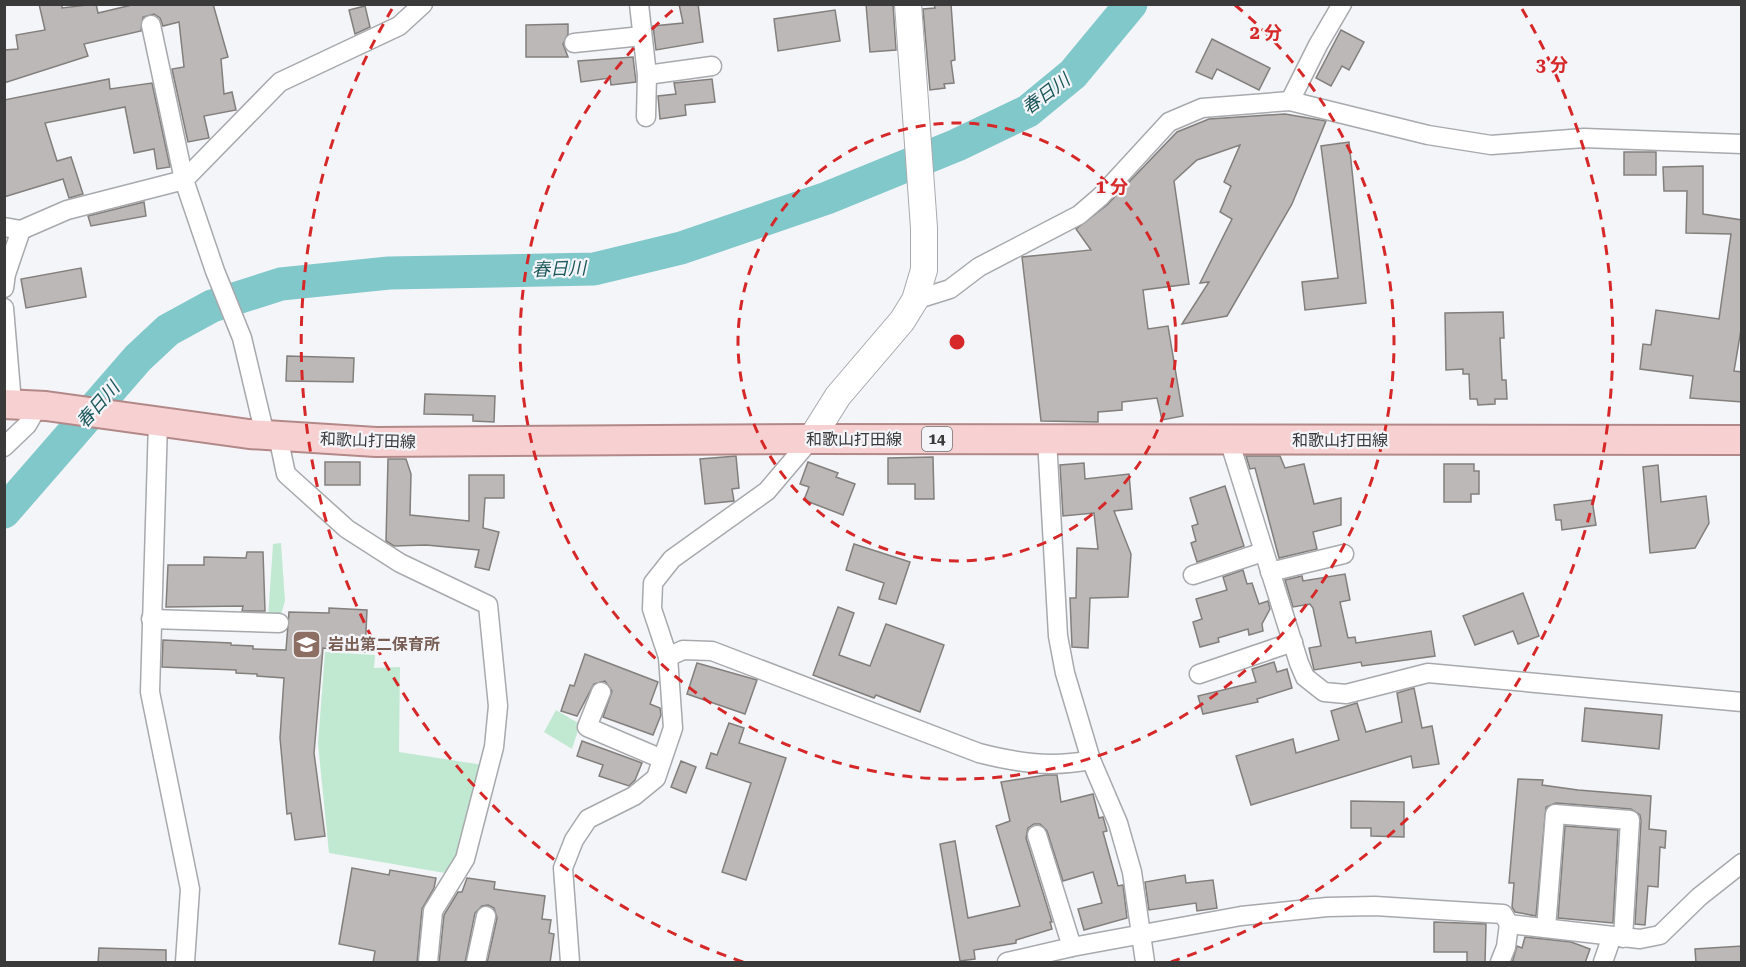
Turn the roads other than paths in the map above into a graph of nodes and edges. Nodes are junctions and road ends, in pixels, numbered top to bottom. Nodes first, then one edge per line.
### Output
1 (423, 4) edge
2 (639, 4) edge
3 (908, 4) edge
4 (1342, 4) edge
5 (151, 25) dead end
6 (642, 36) junction
7 (574, 43) dead end
8 (712, 66) dead end
9 (647, 75) junction
10 (1290, 101) junction
11 (646, 117) dead end
12 (1742, 144) edge
13 (184, 180) junction
14 (13, 228) edge
15 (4, 288) edge
16 (915, 300) junction
17 (4, 308) edge
18 (25, 405) edge
19 (146, 420) junction
20 (272, 436) junction
21 (811, 439) junction
22 (1047, 440) junction
23 (1229, 440) junction
24 (1742, 440) edge
25 (4, 447) edge
26 (1263, 552) junction
27 (1344, 554) dead end
28 (1270, 572) junction
29 (1193, 575) dead end
30 (151, 620) junction
31 (279, 623) dead end
32 (1293, 642) junction
33 (668, 657) junction
34 (1199, 674) dead end
35 (601, 692) dead end
36 (1742, 702) edge
37 (662, 759) junction
38 (1091, 760) junction
39 (1038, 835) dead end
40 (1742, 863) edge
41 (486, 916) dead end
42 (1509, 924) junction
43 (1546, 928) junction
44 (1141, 934) junction
45 (1618, 937) junction
46 (1072, 947) junction
47 (186, 963) edge
48 (428, 963) edge
49 (476, 963) edge
50 (570, 963) edge
51 (1007, 963) edge
52 (1145, 963) edge
53 (1500, 963) edge
54 (1604, 963) edge

1 - 13 street
2 - 6 street
3 - 16 street
4 - 10 street
5 - 13 street
6 - 7 street
6 - 9 street
8 - 9 street
9 - 11 street
10 - 12 street
10 - 16 street
13 - 14 street
13 - 20 street
14 - 15 street
16 - 21 street
17 - 18 street
18 - 19 main road, 和歌山打田線 / 14
18 - 25 street
19 - 20 main road, 和歌山打田線 / 14
19 - 30 street
20 - 21 main road, 和歌山打田線 / 14
20 - 48 street
21 - 22 main road, 和歌山打田線 / 14
21 - 33 street
22 - 23 main road, 和歌山打田線 / 14
22 - 38 street
23 - 24 main road, 和歌山打田線 / 14
23 - 26 street
26 - 28 street
26 - 29 street
27 - 28 street
28 - 32 street
30 - 31 street
30 - 47 street
32 - 34 street
32 - 36 street
33 - 37 street
33 - 38 street
35 - 37 street
37 - 50 street
38 - 44 street
39 - 46 street
40 - 45 street
41 - 49 street
42 - 43 street
42 - 44 street
42 - 53 street
43 - 45 street
43 - 45 street
44 - 46 street
44 - 52 street
45 - 54 street
46 - 51 street

